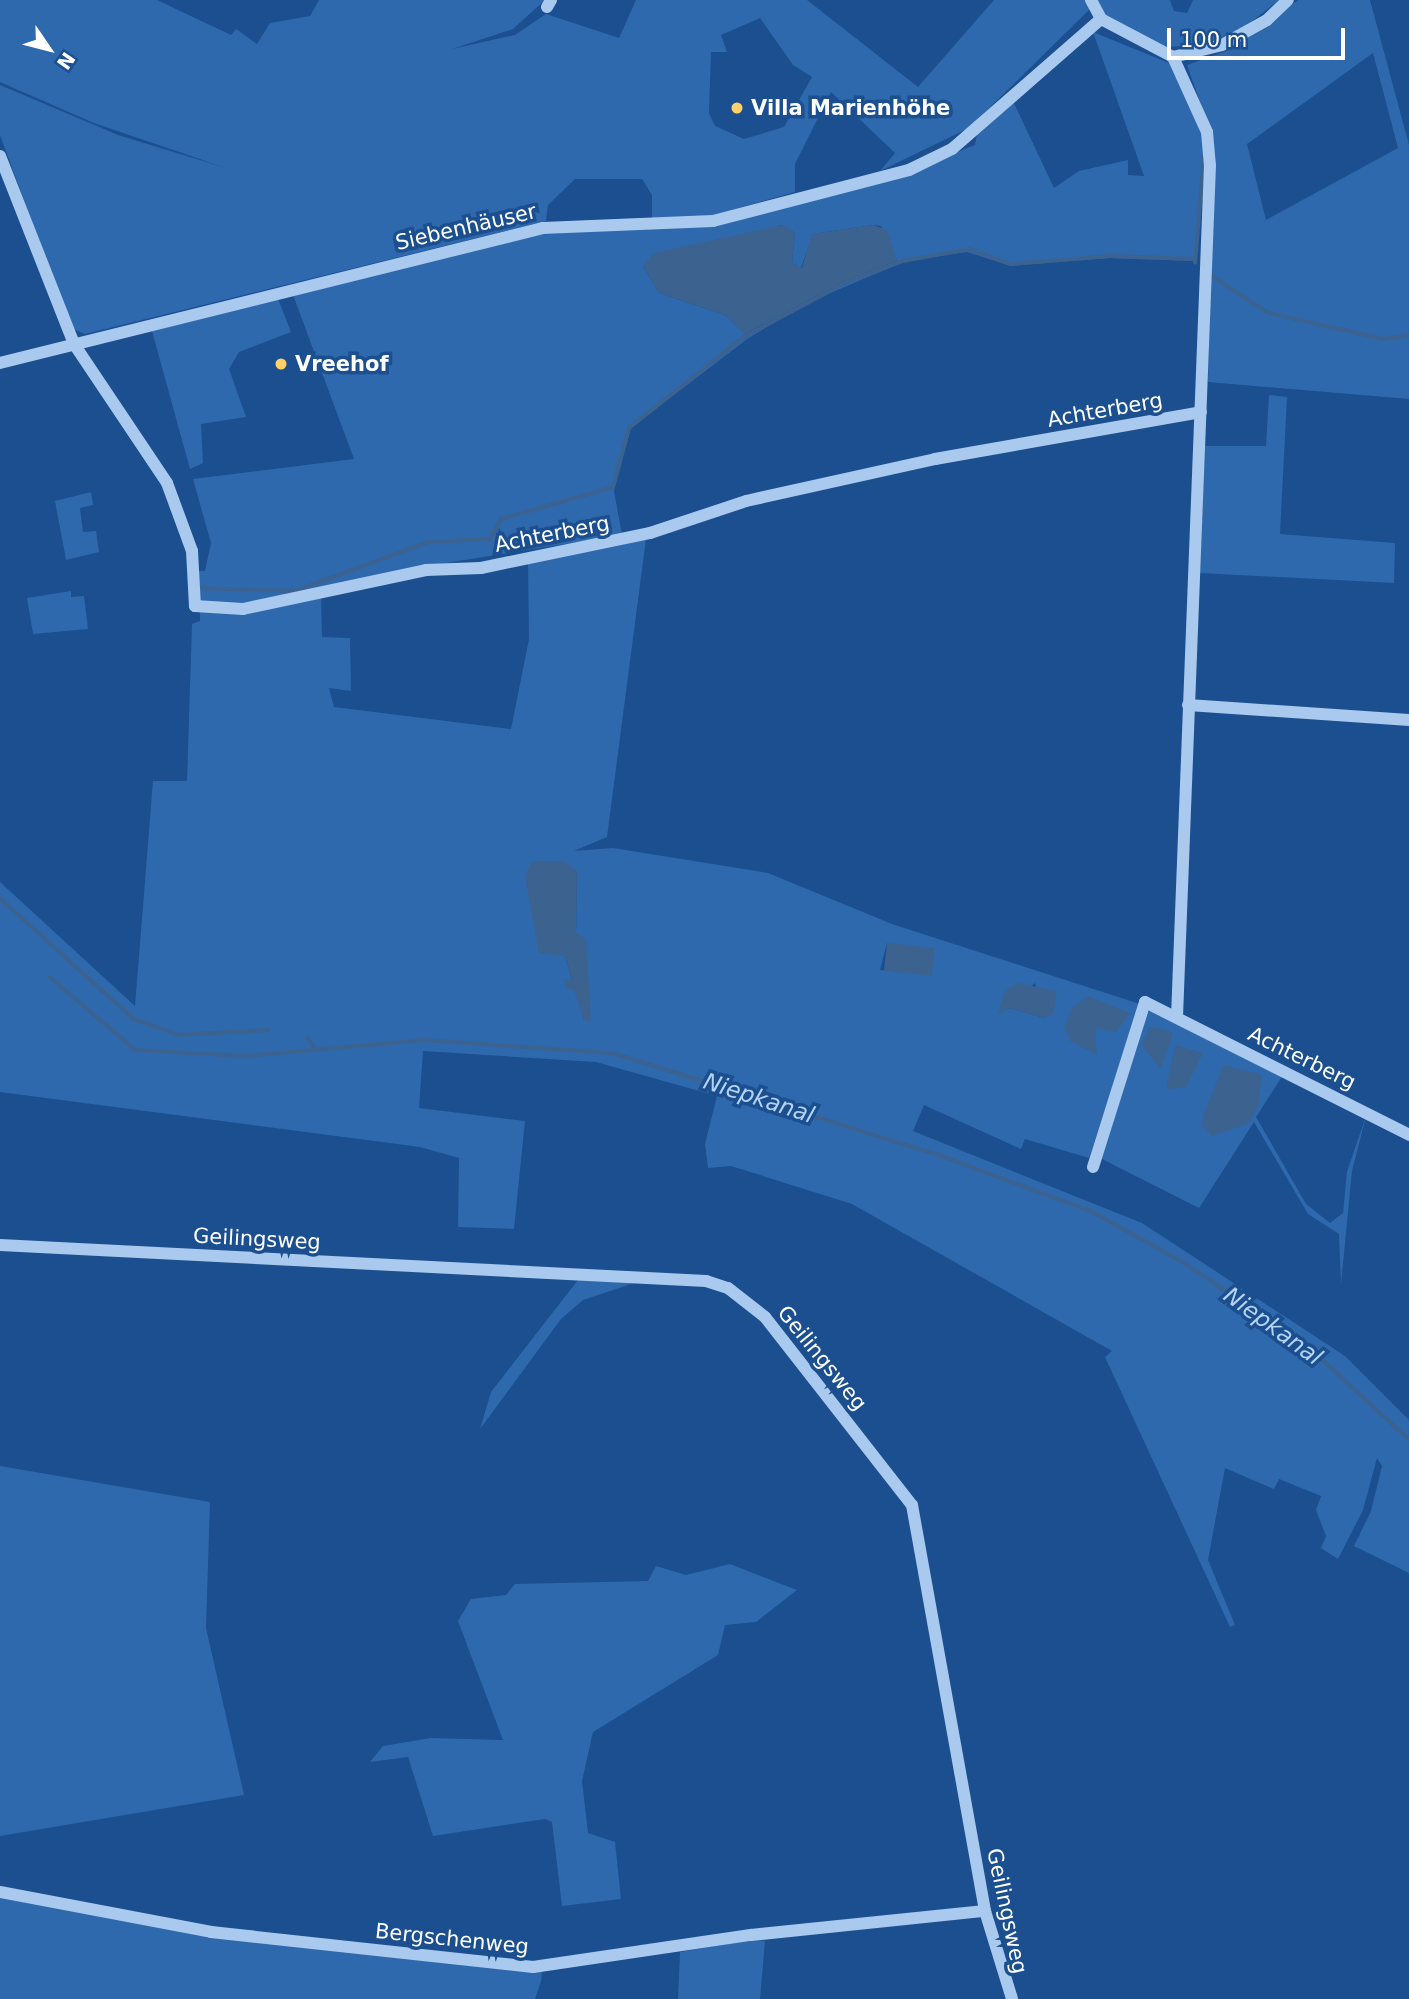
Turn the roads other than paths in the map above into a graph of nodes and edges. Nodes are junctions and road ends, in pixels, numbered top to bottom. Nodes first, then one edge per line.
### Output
1 (1091, 0) edge
2 (1288, 0) edge
3 (1101, 19) junction
4 (1173, 57) junction
5 (0, 156) edge
6 (74, 344) junction
7 (0, 363) edge
8 (1201, 412) junction
9 (1188, 705) junction
10 (1409, 720) edge
11 (1177, 1017) junction
12 (1409, 1135) edge
13 (1093, 1167) dead end
14 (0, 1245) edge
15 (0, 1892) edge
16 (985, 1911) junction
17 (1012, 1999) edge

1 - 3 street
2 - 4 street
3 - 4 street
3 - 6 street, Siebenhäuser
4 - 8 street
5 - 6 street
6 - 7 street, Siebenhäuser
6 - 8 street, Achterberg
8 - 9 street
9 - 10 street
9 - 11 street
11 - 12 street, Achterberg
11 - 13 street, Achterberg
14 - 16 street, Geilingsweg
15 - 16 street, Bergschenweg
16 - 17 street, Geilingsweg

